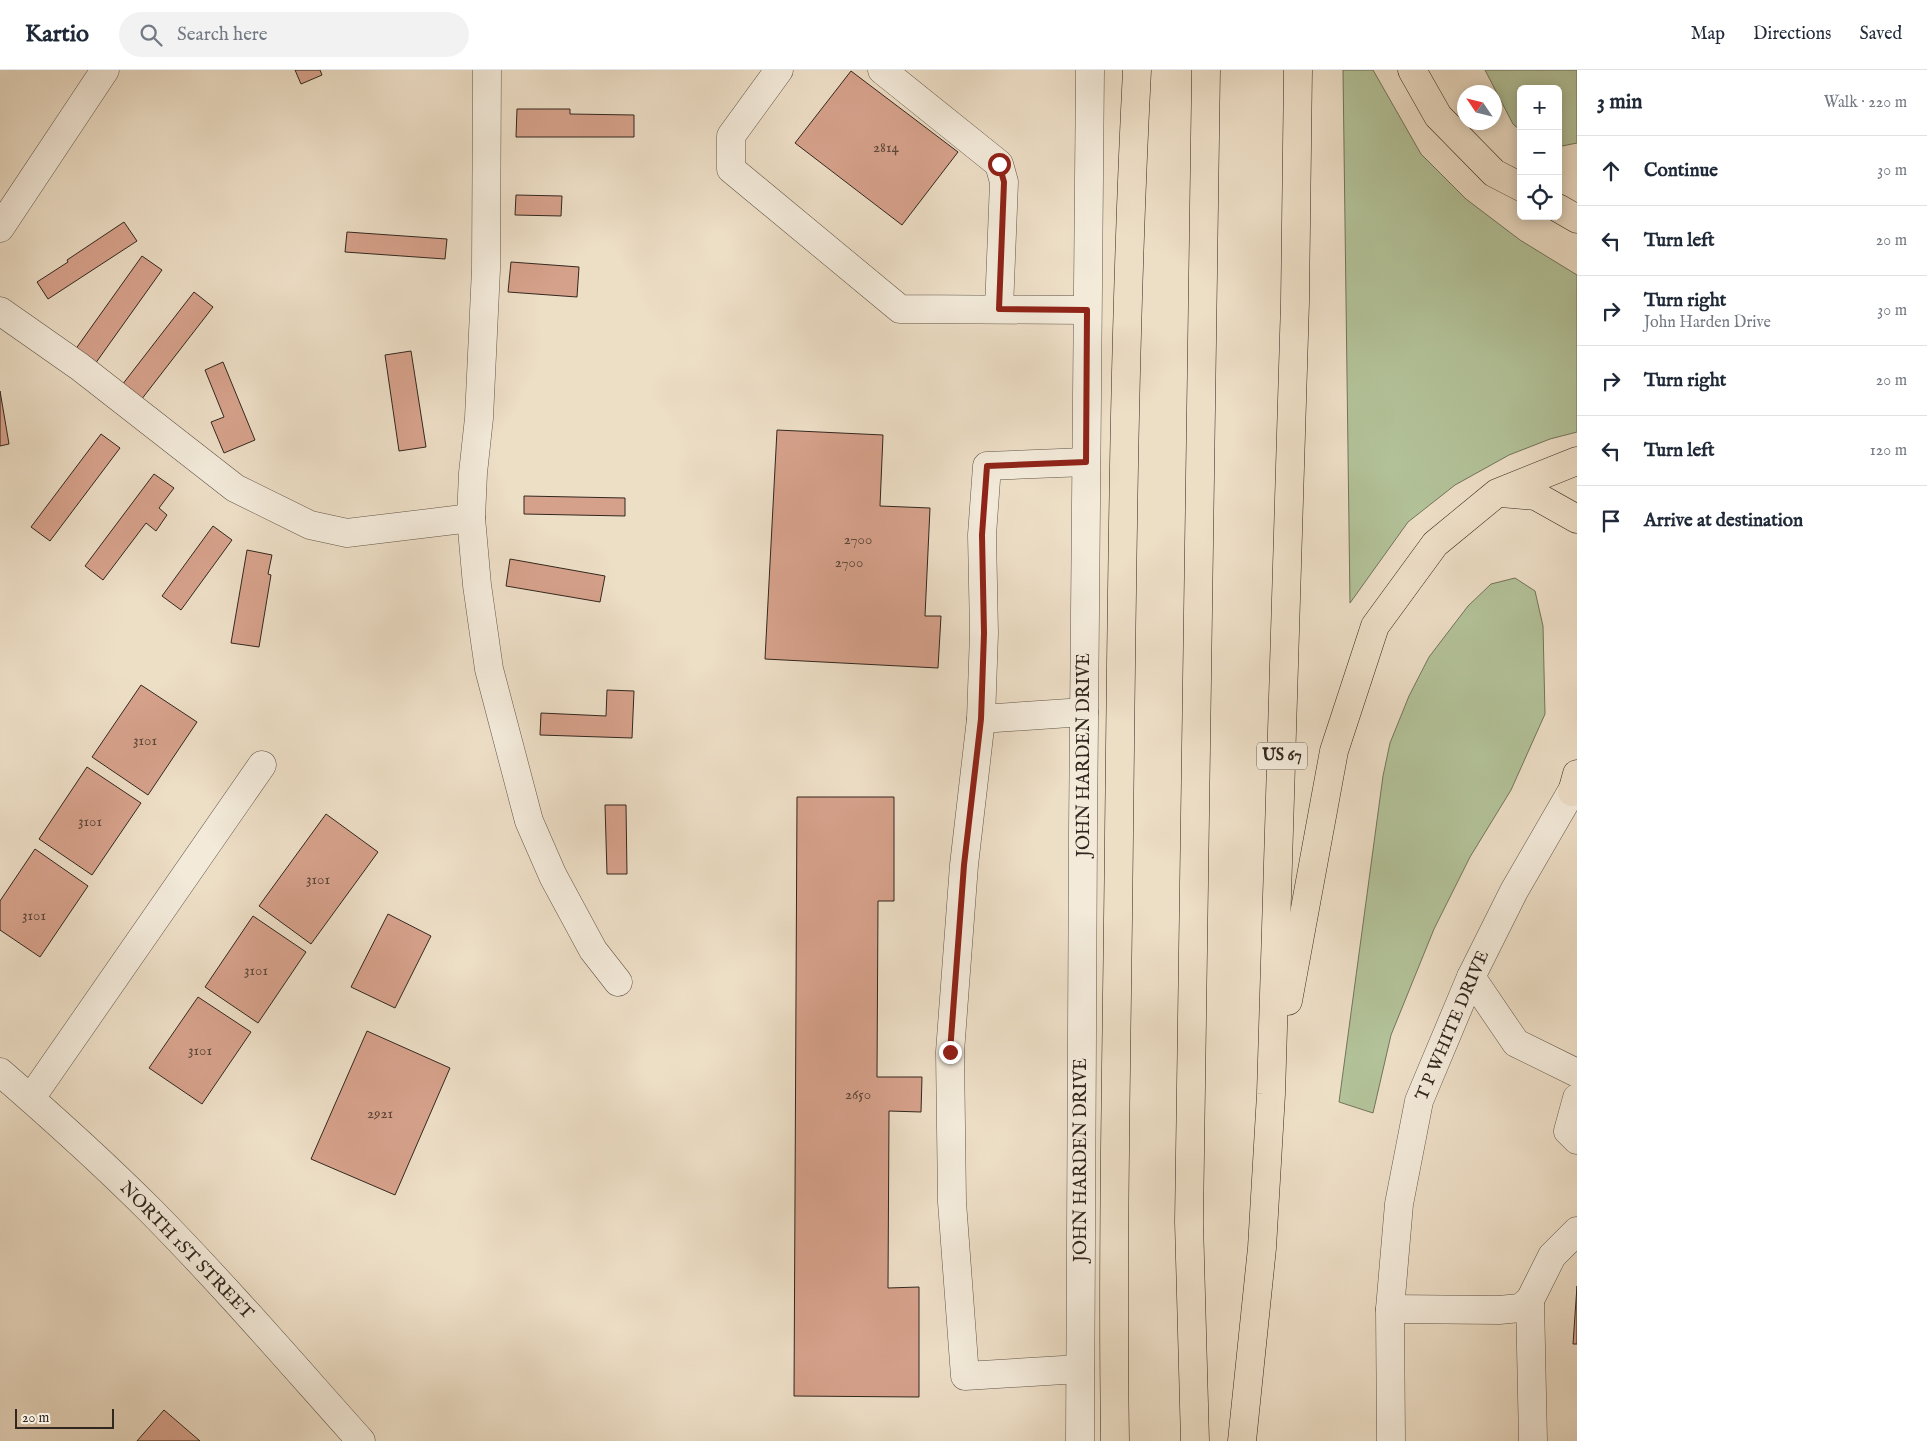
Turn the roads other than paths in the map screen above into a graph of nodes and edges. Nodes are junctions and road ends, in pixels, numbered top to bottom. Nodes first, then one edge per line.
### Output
1 (105, 70) edge
2 (488, 70) edge
3 (779, 70) edge
4 (882, 70) edge
5 (1090, 70) edge
6 (1137, 70) edge
7 (1206, 70) edge
8 (1298, 70) edge
9 (1412, 70) edge
10 (1517, 185) edge
11 (0, 228) edge
12 (999, 309) junction
13 (0, 310) edge
14 (1087, 310) junction
15 (1577, 461) edge
16 (1086, 462) junction
17 (1497, 493) junction
18 (471, 518) junction
19 (1577, 519) edge
20 (1084, 712) junction
21 (981, 719) junction
22 (262, 765) dead end
23 (1575, 783) edge
24 (1471, 977) junction
25 (618, 982) dead end
26 (0, 1072) edge
27 (1577, 1073) edge
28 (1271, 1094) junction
29 (31, 1098) junction
30 (1577, 1098) edge
31 (1577, 1140) edge
32 (1577, 1231) edge
33 (1530, 1300) junction
34 (1390, 1309) junction
35 (1080, 1369) junction
36 (361, 1441) edge
37 (1080, 1441) edge
38 (1115, 1441) edge
39 (1195, 1441) edge
40 (1242, 1441) edge
41 (1391, 1441) edge
42 (1532, 1441) edge

1 - 11 street
2 - 18 street
3 - 12 street
4 - 12 street
5 - 14 street, JOHN HARDEN DRIVE
6 - 38 highway
7 - 39 highway
8 - 28 highway, US 67
9 - 10 highway
12 - 14 street
13 - 18 street
14 - 16 street, JOHN HARDEN DRIVE
15 - 17 highway
16 - 20 street, JOHN HARDEN DRIVE
16 - 21 street
17 - 19 highway
17 - 28 highway
18 - 25 street
20 - 21 street
20 - 35 street, JOHN HARDEN DRIVE
21 - 35 street
22 - 29 street
23 - 24 street, T P WHITE DRIVE
24 - 27 street
24 - 34 street, T P WHITE DRIVE
26 - 29 street, NORTH 1ST STREET
28 - 40 highway, US 67
29 - 36 street, NORTH 1ST STREET
30 - 31 street
32 - 33 street
33 - 34 street
33 - 42 street
34 - 41 street, T P WHITE DRIVE
35 - 37 street, JOHN HARDEN DRIVE

